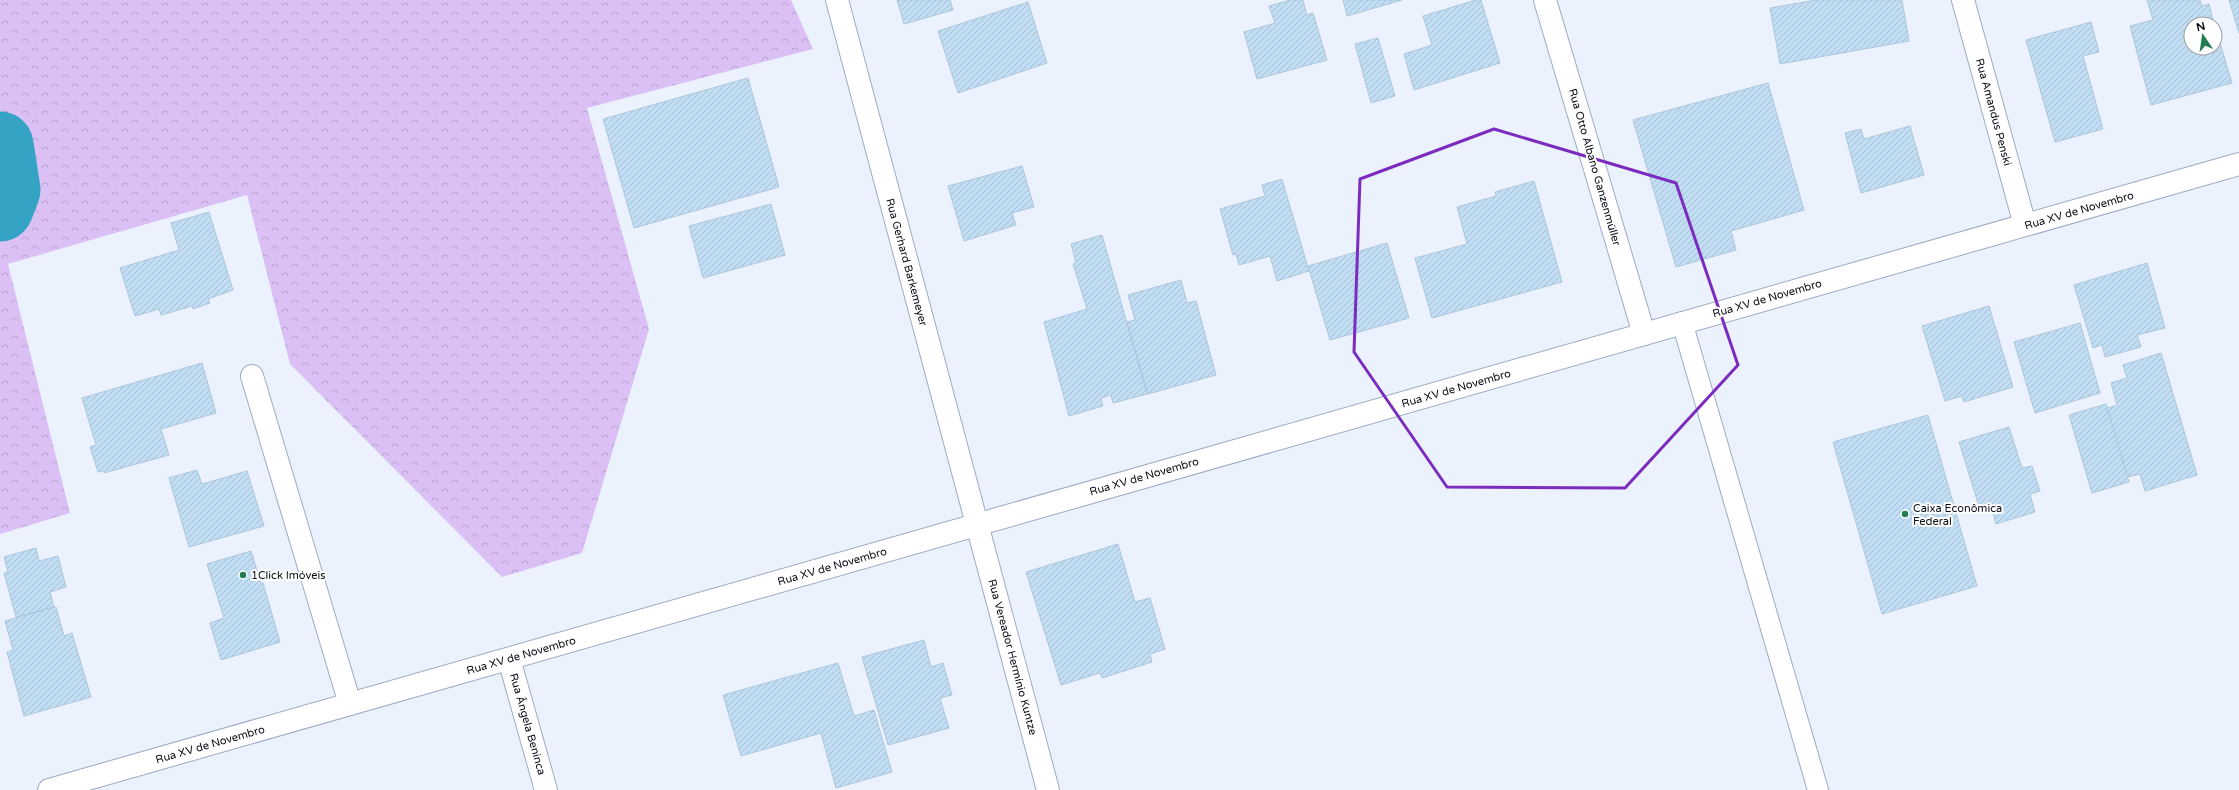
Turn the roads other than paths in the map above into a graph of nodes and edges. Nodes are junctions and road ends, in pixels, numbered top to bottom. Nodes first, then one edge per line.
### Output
1 (837, 0) edge
2 (1546, 0) edge
3 (1963, 0) edge
4 (2239, 164) edge
5 (2025, 225) junction
6 (1682, 322) junction
7 (1644, 334) junction
8 (252, 376) dead end
9 (978, 524) junction
10 (509, 659) junction
11 (350, 704) junction
12 (49, 790) edge
13 (546, 790) edge
14 (1048, 790) edge
15 (1818, 790) edge

1 - 9 main road, Rua Gerhard Barkemeyer
2 - 7 main road, Rua Otto Albano Ganzenmüller
3 - 5 main road, Rua Amandus Penski
4 - 5 main road, Rua XV de Novembro
5 - 6 main road, Rua XV de Novembro
6 - 7 main road, Rua XV de Novembro
6 - 15 lane
7 - 9 main road, Rua XV de Novembro
8 - 11 main road
9 - 10 main road, Rua XV de Novembro
9 - 14 main road, Rua Vereador Hermínio Kuntze
10 - 11 main road, Rua XV de Novembro
10 - 13 main road, Rua Ângela Beninca
11 - 12 main road, Rua XV de Novembro

